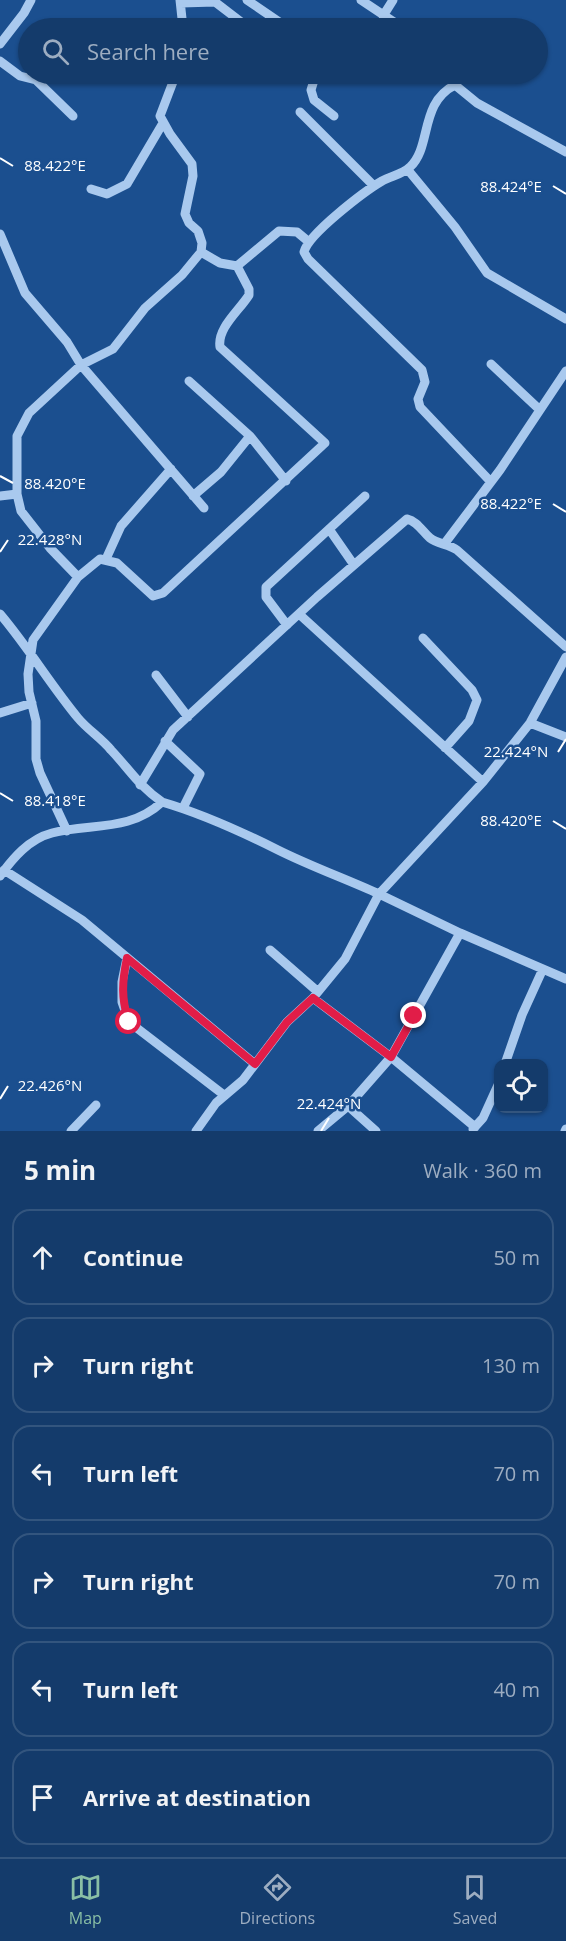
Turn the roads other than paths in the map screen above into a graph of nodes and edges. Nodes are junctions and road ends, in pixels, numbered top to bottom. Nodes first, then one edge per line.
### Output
1 (31, 0) edge
2 (248, 0) edge
3 (361, 0) edge
4 (393, 0) edge
5 (180, 2) edge
6 (383, 16) junction
7 (20, 18) edge
8 (182, 18) edge
9 (236, 18) edge
10 (274, 18) edge
11 (386, 18) edge
12 (18, 21) edge
13 (0, 44) edge
14 (0, 61) edge
15 (18, 74) edge
16 (40, 84) edge
17 (172, 84) edge
18 (313, 84) edge
19 (455, 85) joint
20 (300, 112) dead end
21 (74, 116) dead end
22 (334, 116) dead end
23 (163, 123) junction
24 (566, 153) edge
25 (408, 170) junction
26 (374, 186) junction
27 (91, 189) dead end
28 (0, 234) edge
29 (309, 242) junction
30 (201, 252) junction
31 (237, 266) junction
32 (566, 319) edge
33 (491, 364) dead end
34 (81, 365) junction
35 (566, 371) edge
36 (189, 381) dead end
37 (540, 410) junction
38 (250, 436) junction
39 (171, 469) junction
40 (286, 481) junction
41 (490, 481) junction
42 (17, 494) junction
43 (0, 496) edge
44 (193, 496) junction
45 (365, 496) dead end
46 (204, 508) dead end
47 (329, 529) junction
48 (445, 543) junction
49 (106, 559) junction
50 (354, 565) junction
51 (78, 577) junction
52 (0, 614) edge
53 (298, 614) junction
54 (287, 625) junction
55 (423, 638) dead end
56 (566, 647) edge
57 (31, 651) junction
58 (566, 657) edge
59 (156, 675) dead end
60 (32, 702) junction
61 (0, 713) edge
62 (188, 717) junction
63 (530, 723) junction
64 (566, 736) edge
65 (165, 741) junction
66 (446, 748) junction
67 (483, 782) junction
68 (140, 785) junction
69 (162, 802) junction
70 (183, 808) junction
71 (67, 831) junction
72 (2, 873) edge
73 (379, 894) junction
74 (460, 933) junction
75 (270, 950) dead end
76 (127, 958) junction
77 (542, 971) junction
78 (566, 979) edge
79 (315, 994) junction
80 (391, 1057) junction
81 (507, 1059) edge
82 (255, 1064) junction
83 (494, 1092) edge
84 (224, 1095) junction
85 (96, 1105) dead end
86 (348, 1106) junction
87 (474, 1129) edge
88 (72, 1131) edge
89 (196, 1131) edge
90 (318, 1131) edge
91 (376, 1131) edge

1 - 7 street
2 - 10 street
3 - 6 street
4 - 6 street
5 - 8 street
5 - 9 street
6 - 11 street
12 - 13 street
14 - 15 street
16 - 21 street
17 - 23 street
18 - 22 street
19 - 24 street
19 - 25 street
20 - 26 street
23 - 27 street
23 - 30 street
25 - 26 street
25 - 32 street
26 - 29 street
28 - 34 street
29 - 31 street
29 - 41 street
30 - 31 street
30 - 34 street
31 - 40 street
33 - 37 street
34 - 39 street
34 - 42 street
35 - 37 street
36 - 38 street
37 - 41 street
38 - 40 street
38 - 44 street
39 - 44 street
39 - 49 street
40 - 49 street
41 - 48 street
42 - 43 street
42 - 51 street
44 - 46 street
45 - 47 street
47 - 50 street
47 - 54 street
48 - 50 street
48 - 56 street
49 - 51 street
50 - 53 street
51 - 57 street
52 - 57 street
53 - 54 street
53 - 66 street
54 - 62 street
55 - 66 street
57 - 60 street
57 - 68 street
58 - 63 street
59 - 62 street
60 - 61 street
60 - 71 street
62 - 65 street
63 - 64 street
63 - 67 street
65 - 68 street
65 - 70 street
66 - 67 street
67 - 73 street
68 - 69 street
69 - 70 street
69 - 71 street
70 - 73 street
71 - 72 street
72 - 76 street
73 - 74 street
73 - 79 street
74 - 77 street
74 - 80 street
75 - 79 street
76 - 82 street
76 - 84 street
77 - 78 street
77 - 81 street
79 - 80 street
79 - 82 street
80 - 86 street
80 - 87 street
82 - 84 street
83 - 87 street
84 - 89 street
85 - 88 street
86 - 90 street
86 - 91 street

